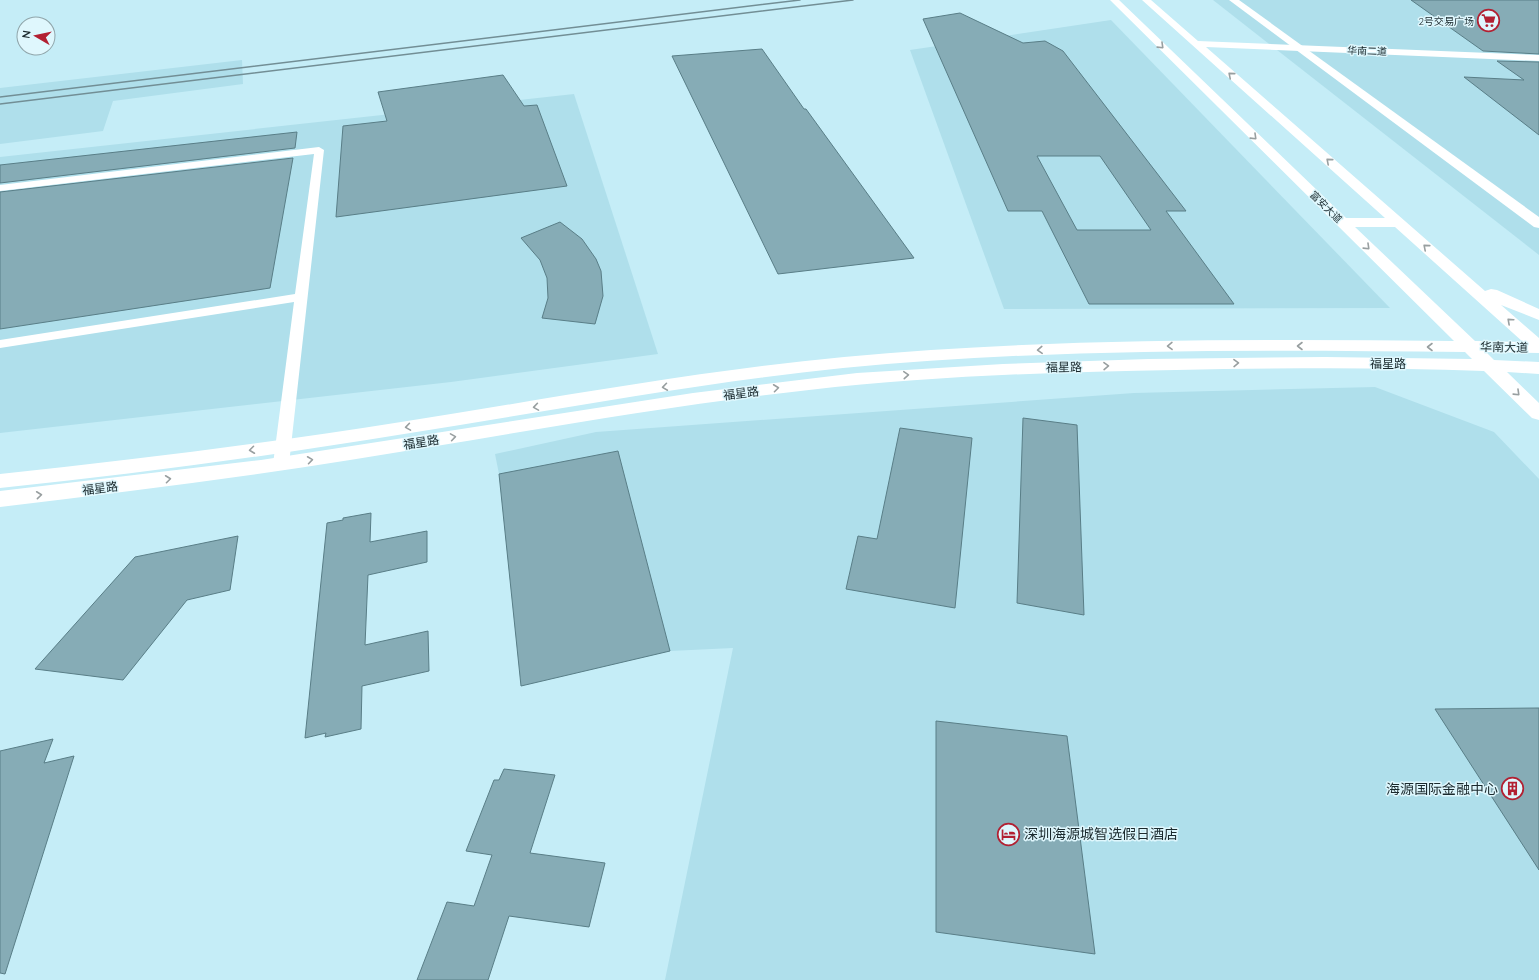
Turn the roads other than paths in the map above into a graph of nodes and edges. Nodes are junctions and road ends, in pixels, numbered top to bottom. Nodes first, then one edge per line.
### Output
1 (1114, 0) edge
2 (1146, 0) edge
3 (1233, 0) edge
4 (1198, 46) junction
5 (1300, 50) junction
6 (1539, 58) edge
7 (1539, 63) edge
8 (0, 188) edge
9 (1342, 222) junction
10 (1399, 223) junction
11 (1539, 224) edge
12 (1455, 273) junction
13 (301, 298) junction
14 (1539, 315) edge
15 (0, 344) edge
16 (1469, 346) junction
17 (1539, 347) edge
18 (1489, 365) junction
19 (1539, 368) edge
20 (1539, 414) edge
21 (282, 455) junction
22 (0, 481) edge
23 (0, 500) edge

1 -> 9 street, 富安大道
2 - 4 street
3 - 5 street
4 - 5 street, 华南二道
10 -> 4 street
5 - 6 street, 华南二道
5 - 7 street, 华南二道
5 - 11 street
8 - 13 lane
9 - 10 street
9 -> 16 street, 富安大道
12 -> 10 street
12 - 14 street
17 -> 12 street
13 - 15 lane
13 - 21 lane
16 - 17 street, 华南大道
16 - 18 street, 富安大道
16 -> 21 street, 福星路
18 - 19 street, 华南大道
18 -> 20 street, 富安大道
21 -> 18 street, 福星路
21 -> 22 street, 福星路
23 -> 21 street, 福星路

